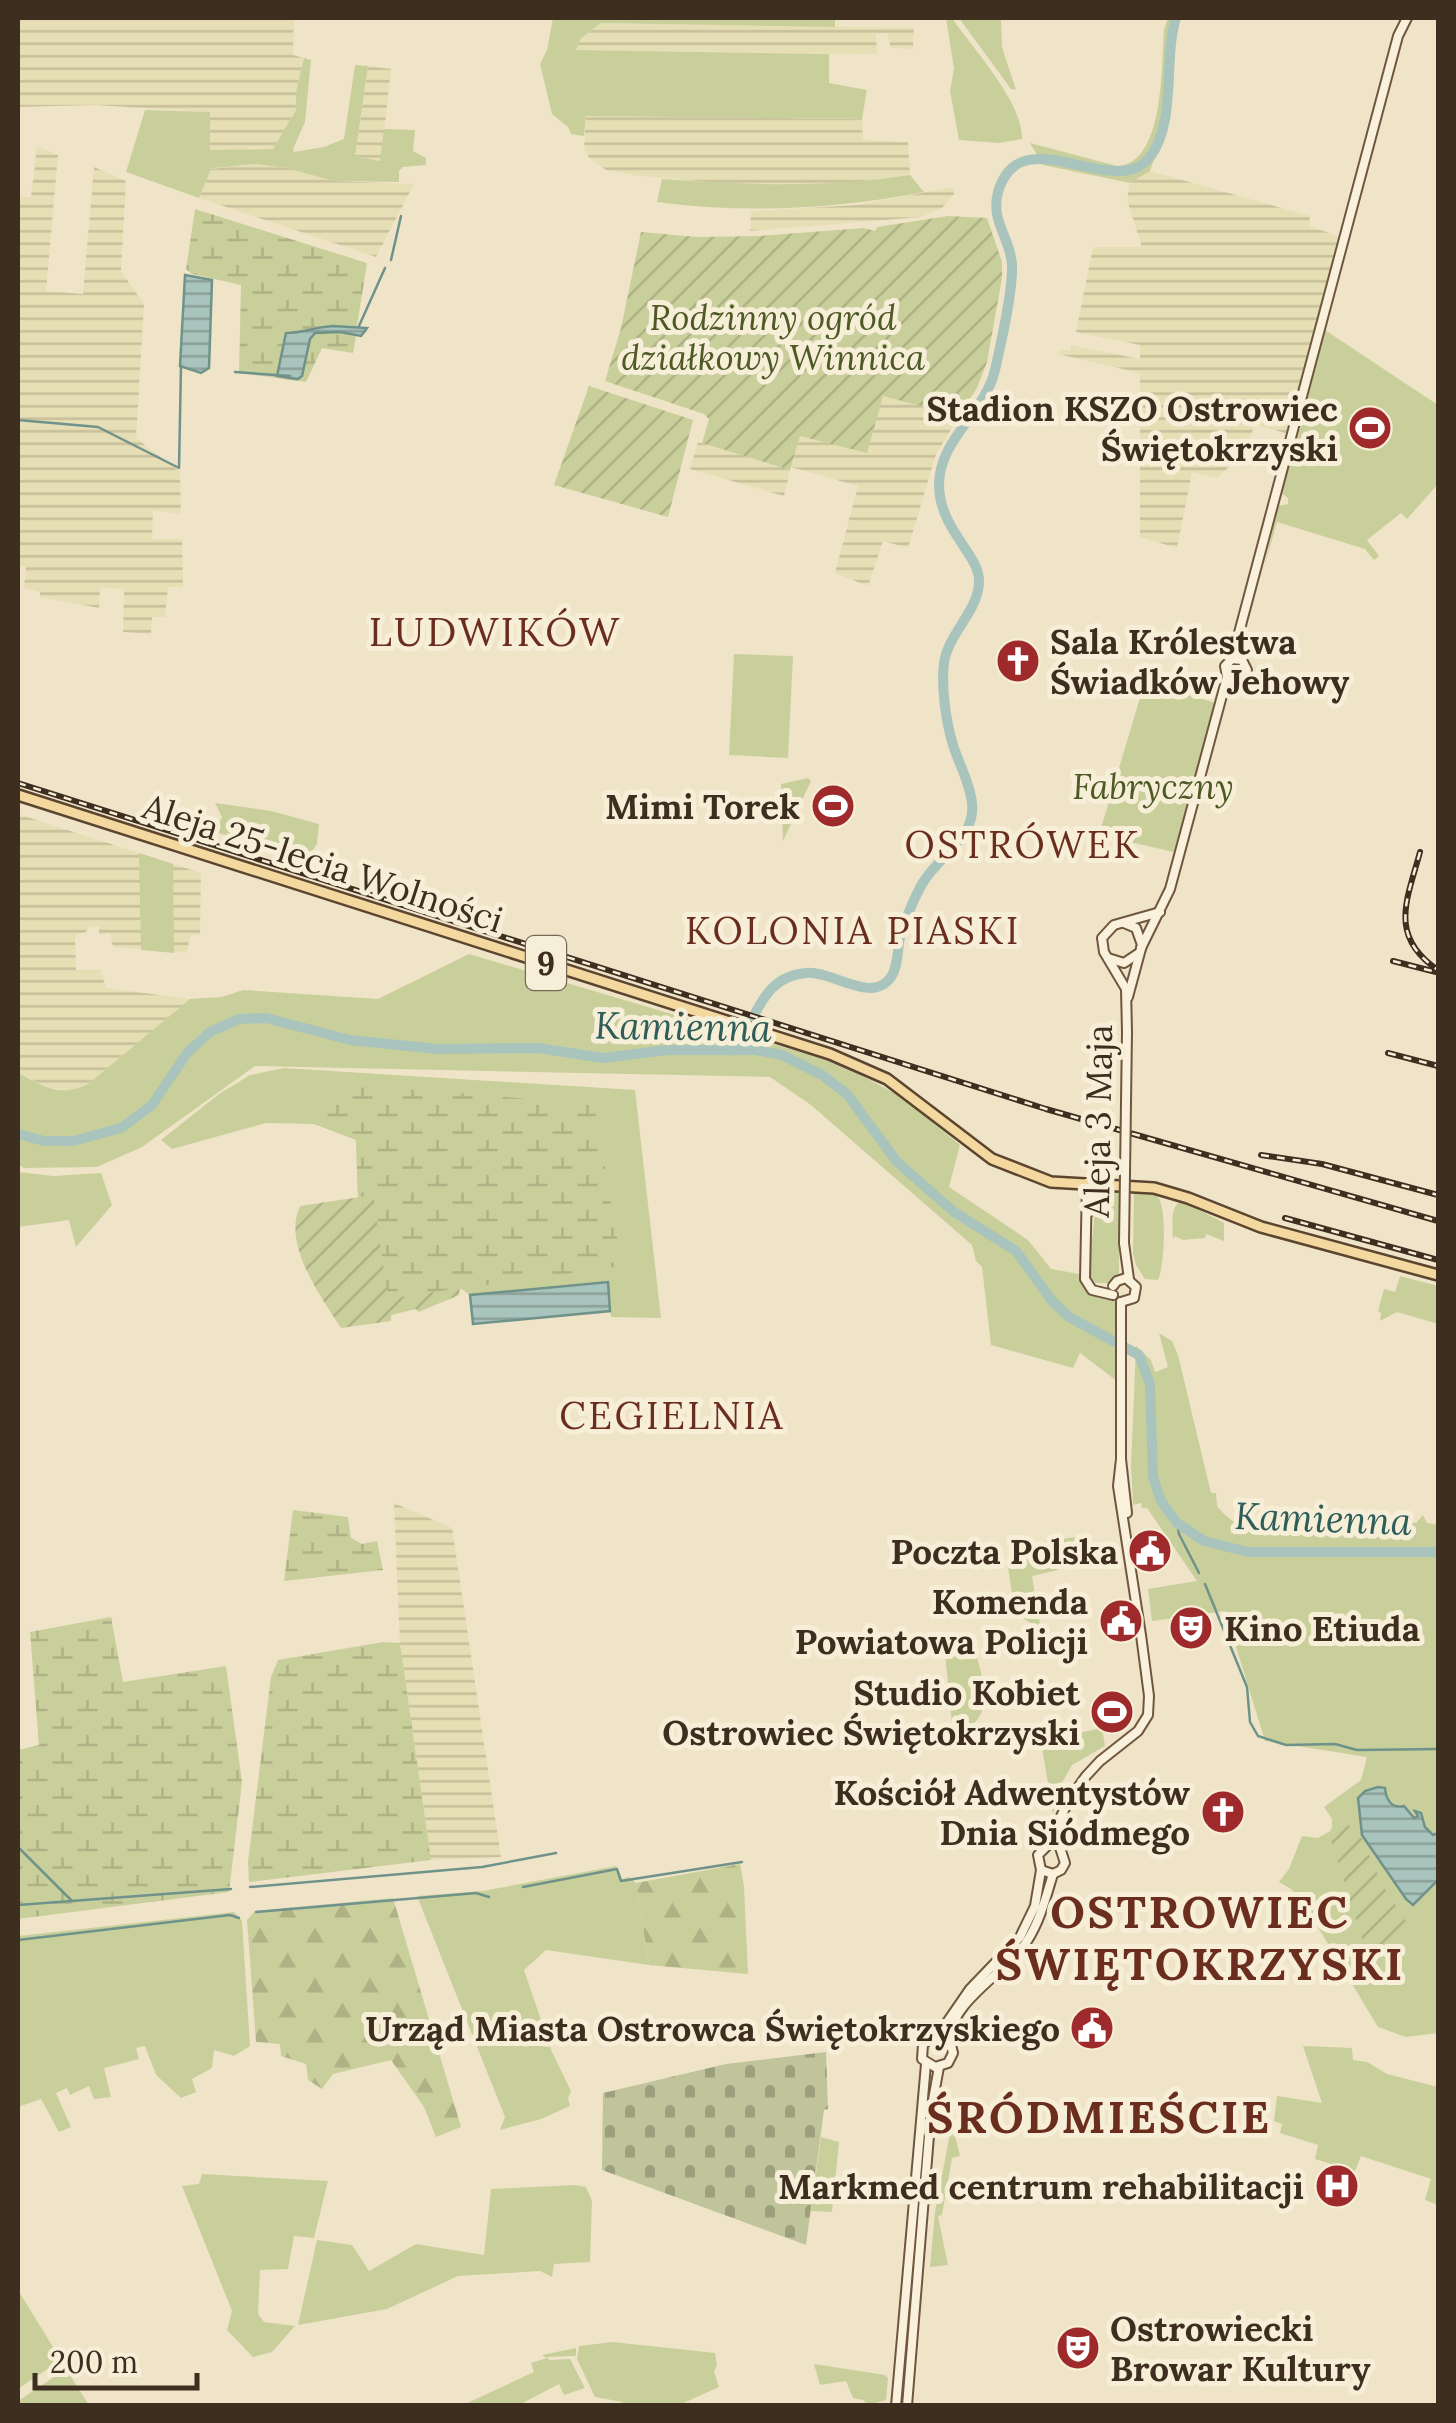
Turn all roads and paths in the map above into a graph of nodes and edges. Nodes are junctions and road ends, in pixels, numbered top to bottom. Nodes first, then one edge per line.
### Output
1 (1407, 18) edge
2 (1235, 658) junction
3 (1230, 679) junction
4 (18, 795) edge
5 (1160, 912) junction
6 (1119, 923) junction
7 (1140, 950) junction
8 (1108, 957) junction
9 (1128, 1000) junction
10 (1092, 1183) junction
11 (1438, 1276) edge
12 (1119, 1285) junction
13 (1124, 1302) junction
14 (1055, 1832) junction
15 (1046, 1847) junction
16 (1060, 1849) junction
17 (1041, 1870) junction
18 (1053, 1874) junction
19 (936, 2036) junction
20 (950, 2041) junction
21 (926, 2064) junction
22 (939, 2067) junction
23 (896, 2406) edge
24 (907, 2406) edge

1 - 2 main road
2 - 3 main road
2 - 3 main road
3 - 5 main road, Aleja 3 Maja
4 - 10 main road, Aleja 25-lecia Wolności / 9
5 - 6 main road
5 - 7 main road, Aleja 3 Maja
6 - 7 main road
6 - 8 main road
7 - 8 main road
7 - 9 main road, Aleja 3 Maja
8 - 9 main road, Aleja 3 Maja
9 - 12 main road, Aleja 3 Maja, bridge
10 - 11 main road, 9
10 - 12 main road
12 - 13 main road
12 - 13 main road, Aleja 3 Maja
13 - 14 main road
14 - 15 main road
14 - 16 main road
15 - 16 main road
15 - 17 main road
16 - 18 main road
17 - 18 main road
17 - 19 main road
18 - 20 main road
19 - 20 main road
19 - 21 main road
20 - 22 main road
21 - 22 main road
21 - 23 main road
22 - 24 main road

